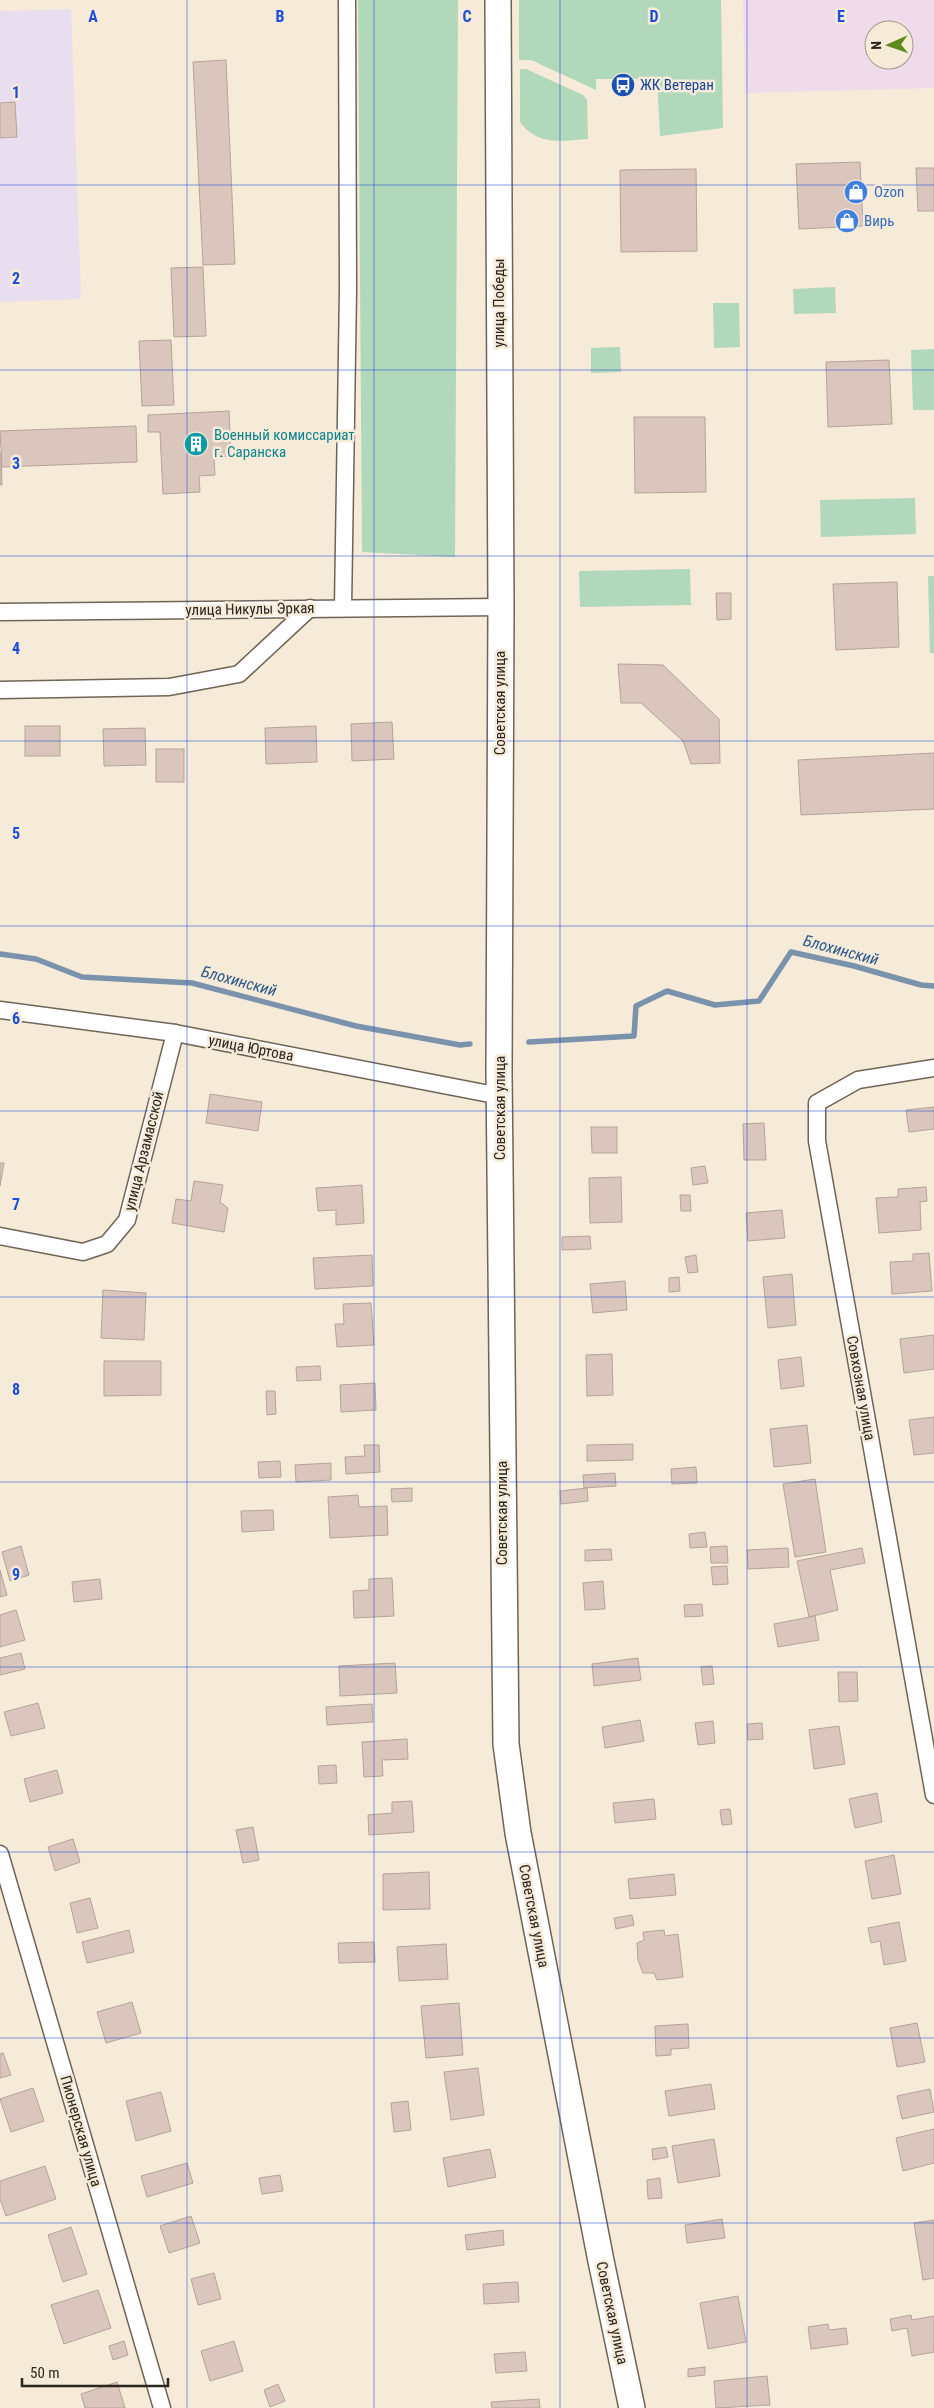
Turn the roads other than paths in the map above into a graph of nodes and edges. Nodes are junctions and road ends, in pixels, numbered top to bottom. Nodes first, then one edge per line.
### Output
1 (347, 0) edge
2 (498, 0) edge
3 (500, 607) junction
4 (310, 608) junction
5 (342, 608) junction
6 (0, 612) edge
7 (0, 690) edge
8 (0, 1010) edge
9 (175, 1033) junction
10 (934, 1068) edge
11 (500, 1096) junction
12 (0, 1236) edge
13 (934, 1795) edge
14 (0, 1854) edge
15 (162, 2408) edge
16 (632, 2408) edge

1 - 5 street
2 - 3 main road, улица Победы
3 - 5 street, улица Никулы Эркая
3 - 11 main road, Советская улица
4 - 5 street, улица Никулы Эркая
4 - 6 street, улица Никулы Эркая
4 - 7 street
8 - 9 street, улица Юртова
9 - 11 street, улица Юртова
9 - 12 street, улица Арзамасской
10 - 13 street, Совхозная улица
11 - 16 main road, Советская улица
14 - 15 street, Пионерская улица

